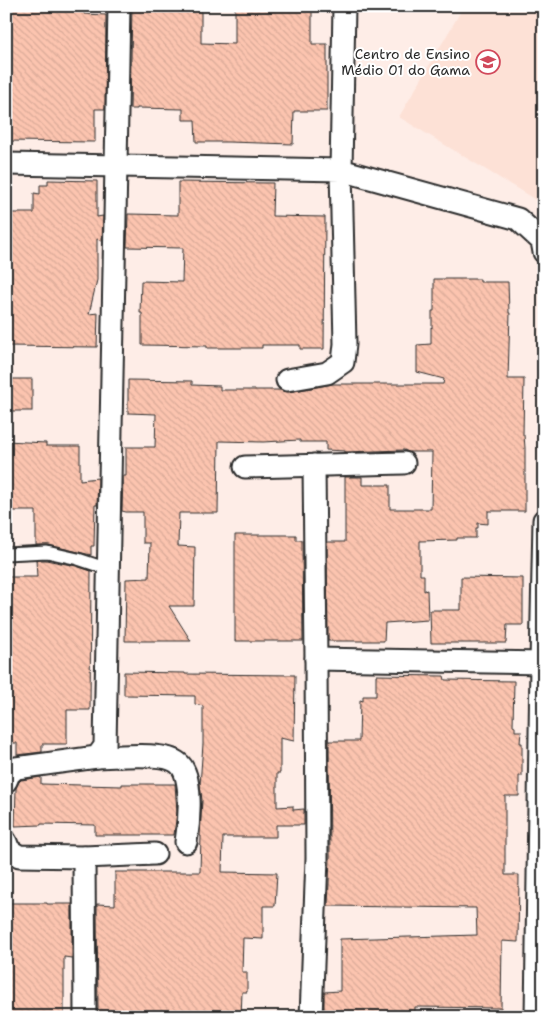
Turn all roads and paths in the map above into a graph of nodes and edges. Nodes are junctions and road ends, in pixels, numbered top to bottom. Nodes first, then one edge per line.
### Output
1 (119, 6) edge
2 (344, 6) edge
3 (6, 164) edge
4 (117, 166) junction
5 (341, 170) junction
6 (544, 252) edge
7 (286, 380) dead end
8 (404, 463) dead end
9 (314, 465) junction
10 (245, 466) dead end
11 (544, 520) edge
12 (6, 554) edge
13 (108, 569) junction
14 (316, 658) junction
15 (542, 663) edge
16 (97, 757) junction
17 (6, 781) edge
18 (6, 842) edge
19 (186, 842) dead end
20 (155, 854) dead end
21 (84, 857) junction
22 (85, 1017) edge
23 (311, 1017) edge
24 (536, 1017) edge

1 - 4 street
2 - 5 street
3 - 4 street
4 - 5 street
4 - 13 street
5 - 6 street
5 - 7 street
8 - 9 street
9 - 10 street
9 - 14 street
11 - 15 street
12 - 13 lane
13 - 16 street
14 - 15 street
14 - 23 street
15 - 24 street
16 - 17 street
16 - 19 street
18 - 21 street
20 - 21 street
21 - 22 street

